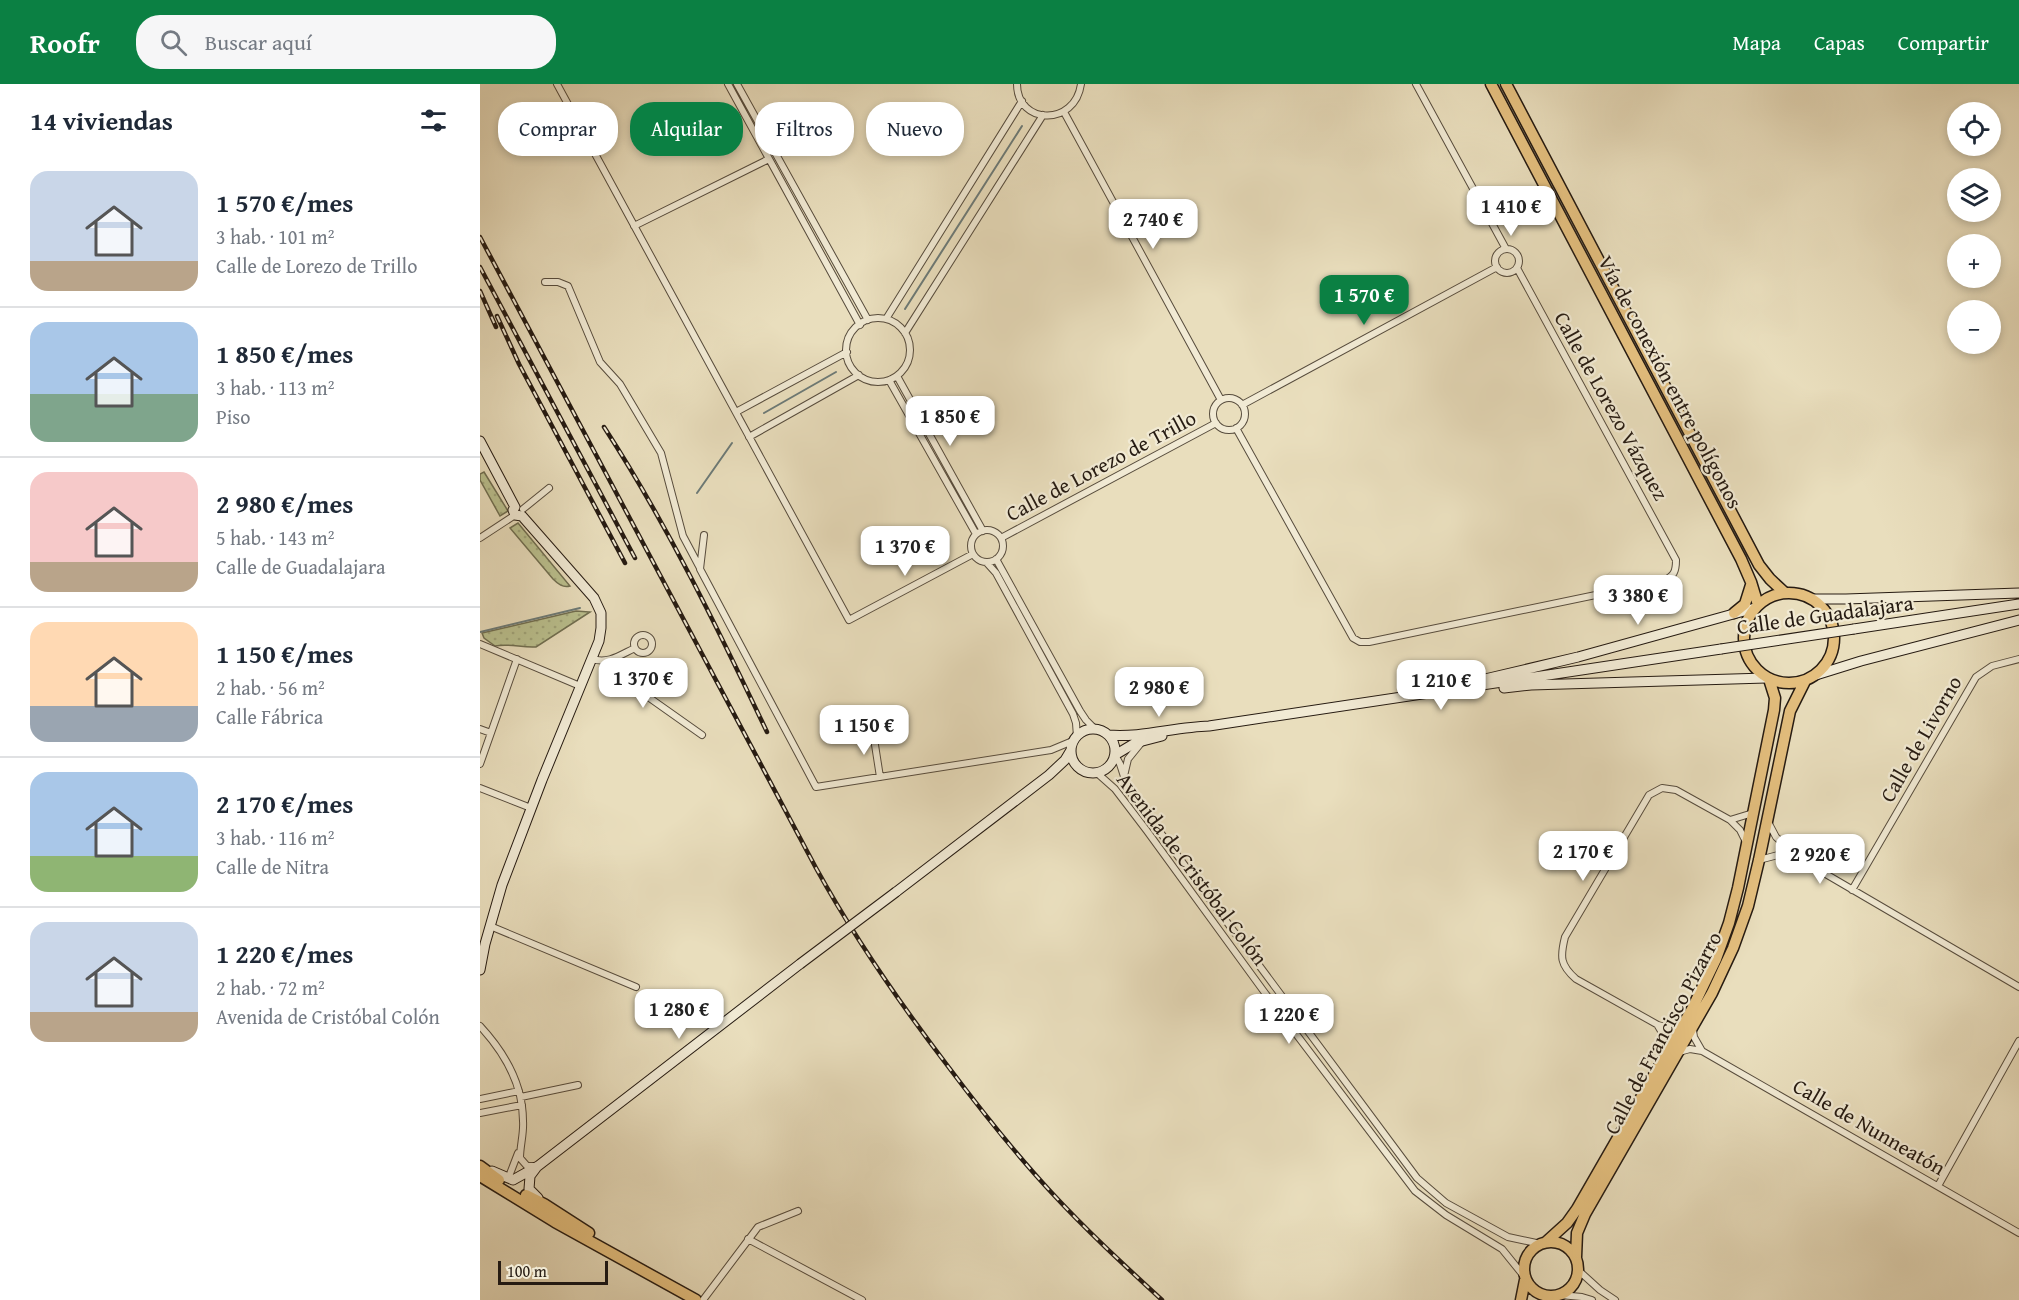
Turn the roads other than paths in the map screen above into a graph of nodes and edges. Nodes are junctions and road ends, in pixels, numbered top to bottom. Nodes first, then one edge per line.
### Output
1 (556, 84) edge
2 (728, 84) edge
3 (737, 84) edge
4 (1017, 84) edge
5 (1081, 84) edge
6 (1416, 84) edge
7 (1483, 84) edge
8 (1491, 84) edge
9 (1506, 84) edge
10 (1513, 84) edge
11 (1022, 101) junction
12 (1064, 112) junction
13 (1042, 115) junction
14 (769, 159) junction
15 (634, 226) junction
16 (1506, 249) junction
17 (1497, 267) junction
18 (1517, 268) junction
19 (1608, 277) junction
20 (1594, 280) junction
21 (545, 282) dead end
22 (886, 319) junction
23 (868, 320) junction
24 (860, 325) junction
25 (905, 333) junction
26 (847, 352) junction
27 (858, 375) junction
28 (897, 375) junction
29 (889, 380) junction
30 (1221, 400) junction
31 (1242, 405) junction
32 (736, 412) junction
33 (1216, 423) junction
34 (1236, 428) junction
35 (749, 437) junction
36 (480, 441) edge
37 (549, 488) dead end
38 (519, 512) junction
39 (980, 532) junction
40 (704, 535) dead end
41 (480, 538) edge
42 (1001, 538) junction
43 (973, 554) junction
44 (996, 559) junction
45 (987, 562) junction
46 (700, 568) junction
47 (1751, 582) junction
48 (1785, 593) junction
49 (2019, 593) edge
50 (1812, 599) junction
51 (2019, 604) edge
52 (1756, 607) junction
53 (1734, 613) junction
54 (2019, 620) edge
55 (480, 644) edge
56 (634, 648) dead end
57 (517, 659) junction
58 (592, 659) junction
59 (2019, 659) edge
60 (604, 662) junction
61 (1816, 675) junction
62 (1768, 678) junction
63 (1805, 681) junction
64 (580, 686) junction
65 (1431, 693) junction
66 (1362, 704) junction
67 (1209, 726) junction
68 (480, 729) edge
69 (1096, 730) junction
70 (873, 732) dead end
71 (491, 733) junction
72 (702, 735) dead end
73 (1108, 735) junction
74 (1076, 738) junction
75 (1143, 741) junction
76 (1052, 750) junction
77 (1071, 752) junction
78 (1115, 755) junction
79 (480, 764) edge
80 (1077, 766) junction
81 (1097, 773) junction
82 (1049, 775) junction
83 (1124, 776) junction
84 (880, 777) junction
85 (480, 788) edge
86 (531, 808) junction
87 (1753, 813) junction
88 (1730, 820) junction
89 (1767, 820) junction
90 (1746, 843) junction
91 (1800, 859) junction
92 (1759, 860) junction
93 (1852, 890) junction
94 (490, 926) junction
95 (485, 944) junction
96 (480, 955) edge
97 (480, 970) edge
98 (636, 987) dead end
99 (2019, 987) edge
100 (480, 1026) edge
101 (1658, 1026) junction
102 (1687, 1027) junction
103 (2019, 1041) edge
104 (1674, 1049) junction
105 (1702, 1051) junction
106 (579, 1085) dead end
107 (520, 1094) junction
108 (480, 1099) edge
109 (522, 1105) junction
110 (480, 1113) edge
111 (520, 1149) junction
112 (480, 1166) edge
113 (538, 1166) junction
114 (480, 1176) edge
115 (508, 1179) junction
116 (1938, 1186) junction
117 (544, 1204) junction
118 (798, 1211) dead end
119 (2019, 1233) edge
120 (748, 1239) junction
121 (1543, 1243) junction
122 (1576, 1257) junction
123 (641, 1269) junction
124 (1578, 1270) junction
125 (1524, 1277) junction
126 (1552, 1297) edge
127 (696, 1300) edge
128 (703, 1300) edge
129 (862, 1300) edge
130 (1521, 1300) edge
131 (1592, 1300) edge
132 (1615, 1300) edge

1 - 15 street
2 - 14 street
3 - 23 street
4 - 11 street
5 - 12 street
6 - 16 street
7 - 20 main road
8 - 20 main road, Vía de conexión entre polígonos
9 - 19 main road, Vía de conexión entre polígonos
10 - 19 main road
11 - 13 street
11 - 22 street
12 - 13 street
12 - 30 street
13 - 25 street
14 - 15 street
14 - 24 street
15 - 32 street
16 - 17 street
16 - 18 street
17 - 18 street
17 - 31 street
18 - 34 street, Calle de Lorezo Vázquez
19 - 48 main road, Vía de conexión entre polígonos
20 - 47 main road, Vía de conexión entre polígonos
21 - 46 street
22 - 23 street
22 - 25 street
23 - 24 street
24 - 26 street
25 - 28 street
26 - 27 street
26 - 32 street
27 - 29 street
27 - 35 street
28 - 29 street
28 - 39 street
29 - 39 street
30 - 31 street
30 - 33 street
31 - 34 street
32 - 35 street
33 - 34 street
33 - 42 street, Calle de Lorezo de Trillo
35 - 43 street
36 - 38 main road
37 - 38 street
38 - 41 street
38 - 58 main road
39 - 42 street
39 - 43 street
40 - 46 street
42 - 44 street
43 - 45 street
44 - 45 street
44 - 69 street
45 - 74 street
46 - 84 street
47 - 52 main road, Vía de conexión entre polígonos
47 - 53 main road
48 - 50 main road
48 - 52 main road
49 - 50 main road
50 - 61 main road
51 - 65 main road, Calle de Guadalajara, bridge
52 - 53 main road
52 - 62 main road
53 - 65 main road
54 - 61 main road
55 - 57 street
56 - 60 street
57 - 64 street
57 - 71 street
58 - 60 street
58 - 64 main road
59 - 93 street, Calle de Livorno
60 - 72 street
61 - 63 main road
62 - 63 main road
62 - 66 main road
62 - 87 main road, Calle de Francisco Pizarro
63 - 89 main road, Calle de Francisco Pizarro
64 - 86 main road
65 - 66 main road, Calle de Guadalajara
66 - 67 main road, Calle de Guadalajara
67 - 73 main road, Calle de Guadalajara
67 - 75 main road, Calle de Guadalajara
68 - 71 street
69 - 73 main road
69 - 74 main road
70 - 84 street
71 - 79 street
73 - 78 main road
74 - 76 street
74 - 77 main road
75 - 78 main road, Calle de Guadalajara
75 - 83 street
76 - 77 street
76 - 84 street
77 - 80 main road
77 - 82 main road
78 - 81 main road
78 - 83 street, Avenida de Cristóbal Colón
80 - 81 main road
80 - 82 main road
81 - 125 street, Avenida de Cristóbal Colón
82 - 113 main road, bridge
83 - 121 street, Avenida de Cristóbal Colón
85 - 86 street
86 - 94 main road
87 - 88 street
87 - 90 main road, Calle de Francisco Pizarro
88 - 90 street
88 - 101 street
89 - 91 street
89 - 92 main road, Calle de Francisco Pizarro
90 - 102 main road, Calle de Francisco Pizarro
91 - 92 street
91 - 93 street
92 - 102 main road, Calle de Francisco Pizarro
93 - 99 street
94 - 95 main road
94 - 98 street
95 - 96 main road
95 - 97 main road
100 - 107 street
101 - 102 street
101 - 104 street
102 - 104 main road, Calle de Francisco Pizarro
102 - 105 street
103 - 116 street
104 - 105 street
104 - 121 main road, Calle de Francisco Pizarro
104 - 122 main road, Calle de Francisco Pizarro
105 - 116 street, Calle de Nunneatón
106 - 107 street
107 - 108 street
107 - 109 street
109 - 110 street
109 - 111 street
111 - 113 street
111 - 115 street
112 - 115 main road
112 - 117 main road
113 - 115 main road
113 - 117 main road
114 - 123 main road
116 - 119 street, Calle de Nunneatón
117 - 123 main road
118 - 120 street
120 - 128 street
120 - 129 street
121 - 122 main road
121 - 125 main road
122 - 124 main road
123 - 127 main road
124 - 126 main road
124 - 132 street
125 - 126 main road
125 - 130 main road
126 - 131 street

